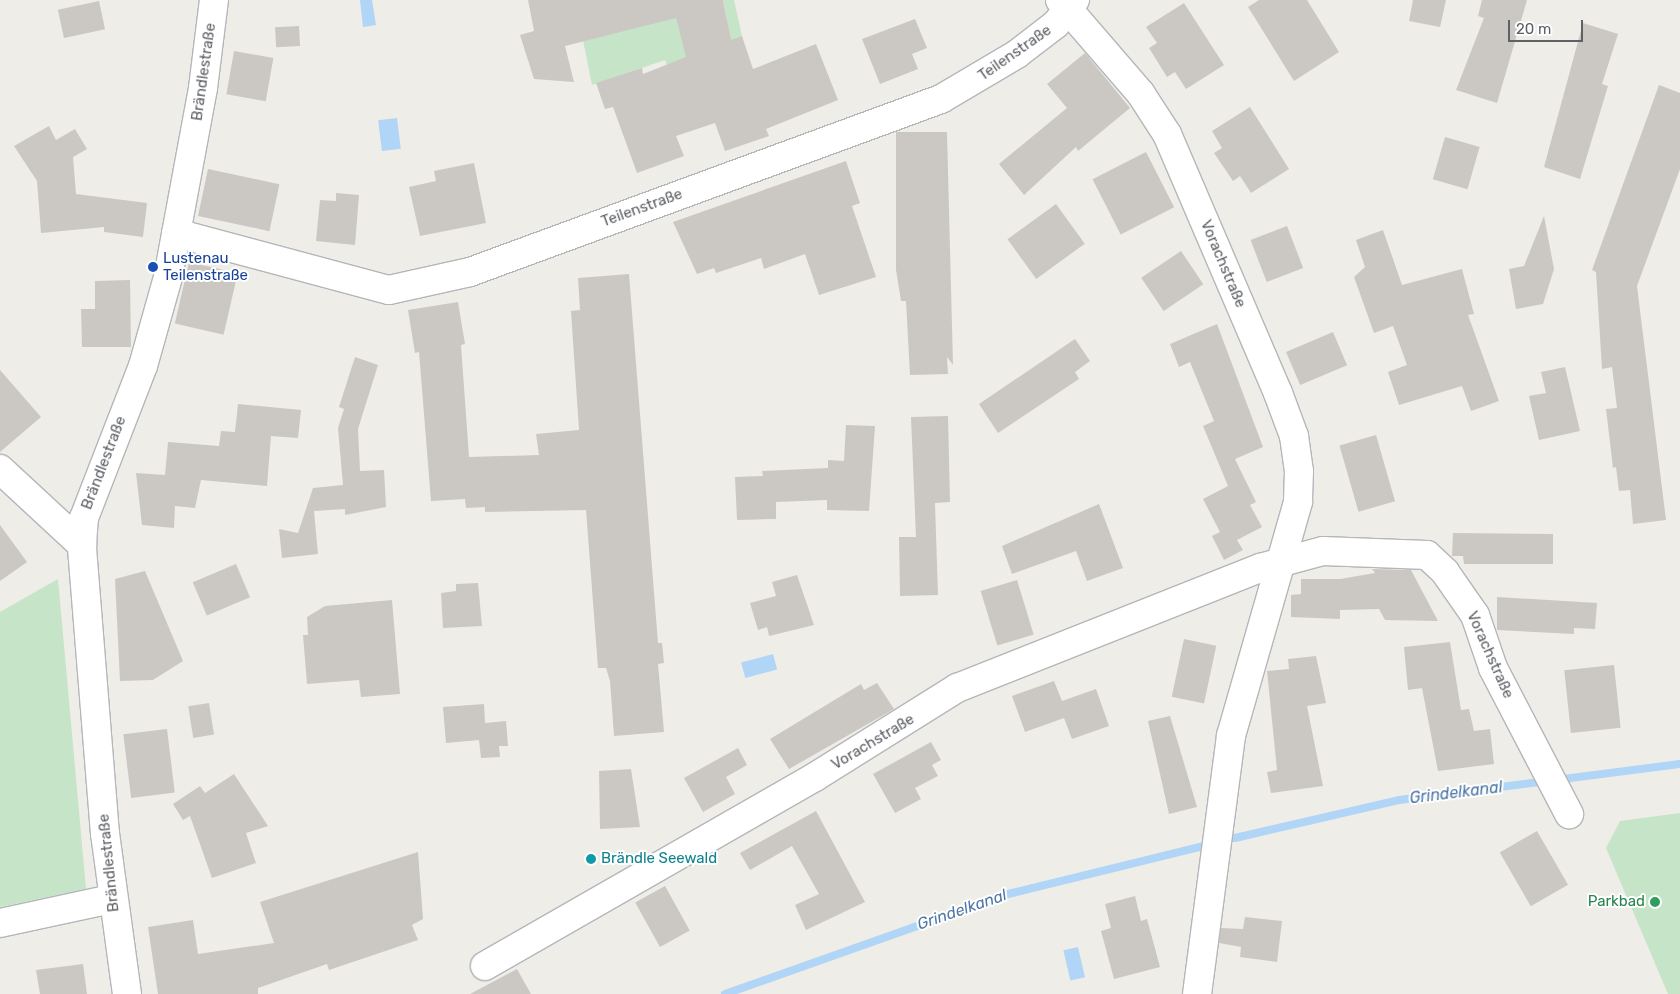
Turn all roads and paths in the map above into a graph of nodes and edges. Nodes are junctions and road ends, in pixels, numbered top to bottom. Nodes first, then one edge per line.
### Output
1 (214, 0) edge
2 (1068, 3) edge
3 (176, 233) junction
4 (0, 469) edge
5 (82, 545) junction
6 (1282, 560) junction
7 (1565, 807) dead end
8 (111, 899) junction
9 (0, 923) edge
10 (485, 966) dead end
11 (126, 994) edge
12 (1197, 994) edge

1 - 3 street, Brändlestraße
2 - 3 street, Teilenstraße
2 - 6 street, Vorachstraße
3 - 5 street, Brändlestraße
4 - 5 street
5 - 8 street, Brändlestraße
6 - 7 street, Vorachstraße
6 - 10 street, Vorachstraße
6 - 12 street, Vorachstraße
8 - 9 street
8 - 11 street, Brändlestraße

